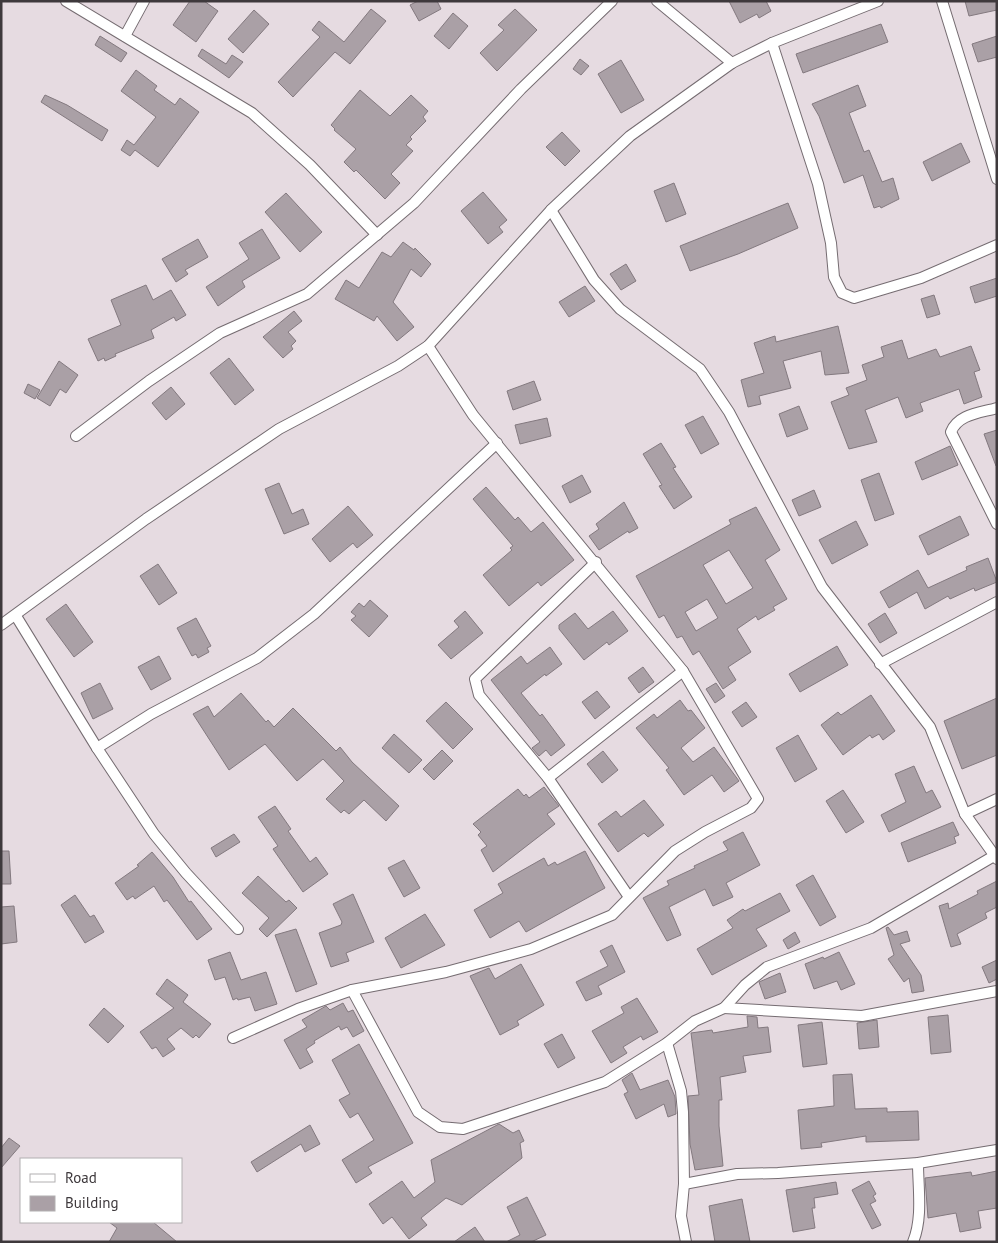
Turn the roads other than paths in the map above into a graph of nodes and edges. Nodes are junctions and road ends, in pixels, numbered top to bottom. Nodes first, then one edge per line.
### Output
1 (66, 1) edge
2 (144, 1) edge
3 (612, 1) edge
4 (658, 1) edge
5 (878, 1) edge
6 (942, 1) edge
7 (864, 3) edge
8 (125, 36) junction
9 (772, 43) junction
10 (732, 63) junction
11 (997, 179) edge
12 (551, 210) junction
13 (377, 235) junction
14 (997, 245) edge
15 (428, 346) junction
16 (997, 408) edge
17 (76, 436) dead end
18 (497, 443) junction
19 (997, 524) edge
20 (596, 562) junction
21 (997, 602) edge
22 (16, 616) junction
23 (1, 625) edge
24 (880, 664) junction
25 (683, 671) junction
26 (97, 748) junction
27 (548, 778) junction
28 (997, 799) edge
29 (965, 814) junction
30 (995, 858) edge
31 (629, 897) junction
32 (238, 929) dead end
33 (352, 990) junction
34 (997, 991) edge
35 (724, 1008) junction
36 (233, 1038) dead end
37 (667, 1043) junction
38 (997, 1150) edge
39 (918, 1163) junction
40 (684, 1184) junction
41 (686, 1242) edge
42 (913, 1242) edge

1 - 8 street
2 - 8 street
3 - 13 street
4 - 10 street
5 - 7 street
6 - 11 street
7 - 9 street
8 - 13 street
9 - 10 street
9 - 14 street
10 - 12 street
12 - 15 street
12 - 24 street
13 - 17 street
15 - 18 street
15 - 22 street
16 - 19 street
18 - 20 street
18 - 26 street
20 - 25 street
20 - 27 street
21 - 24 street
22 - 23 street
22 - 26 street
24 - 29 street
25 - 27 street
25 - 31 street
26 - 32 street
27 - 31 street
28 - 29 street
29 - 30 street
30 - 35 street
31 - 33 street
33 - 36 street
33 - 37 street
34 - 35 street
35 - 37 street
37 - 40 street
38 - 39 street
39 - 40 street
39 - 42 street
40 - 41 street

